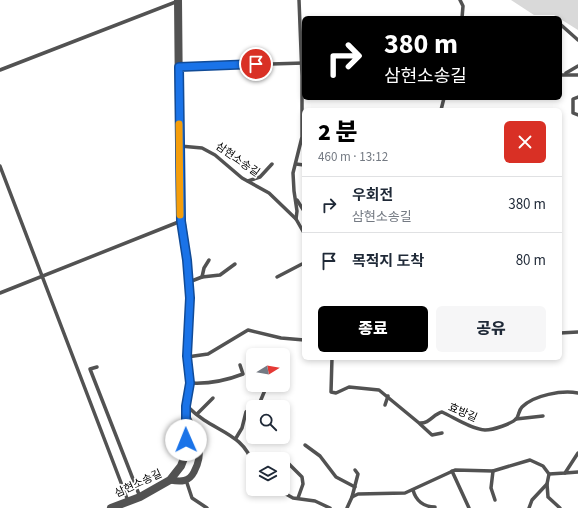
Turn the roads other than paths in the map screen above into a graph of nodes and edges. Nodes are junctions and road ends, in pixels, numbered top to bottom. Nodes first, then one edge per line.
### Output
1 (299, 0) edge
2 (460, 0) edge
3 (178, 1) edge
4 (462, 16) edge
5 (562, 26) edge
6 (578, 40) edge
7 (302, 47) edge
8 (302, 63) edge
9 (578, 66) edge
10 (179, 67) junction
11 (0, 70) edge
12 (562, 74) edge
13 (562, 75) edge
14 (578, 75) edge
15 (578, 97) edge
16 (578, 115) edge
17 (302, 137) edge
18 (180, 146) junction
19 (272, 164) dead end
20 (296, 164) junction
21 (302, 165) edge
22 (0, 166) edge
23 (248, 182) junction
24 (295, 198) junction
25 (302, 208) edge
26 (296, 219) junction
27 (181, 221) junction
28 (302, 230) edge
29 (209, 260) dead end
30 (235, 264) dead end
31 (302, 264) edge
32 (42, 277) junction
33 (202, 277) junction
34 (277, 277) dead end
35 (189, 282) junction
36 (0, 293) edge
37 (578, 332) edge
38 (562, 333) edge
39 (302, 340) edge
40 (187, 356) junction
41 (332, 360) edge
42 (240, 365) dead end
43 (97, 367) dead end
44 (190, 383) junction
45 (263, 392) edge
46 (578, 393) edge
47 (388, 396) junction
48 (213, 398) dead end
49 (385, 405) dead end
50 (186, 406) junction
51 (197, 414) junction
52 (186, 415) junction
53 (543, 416) dead end
54 (516, 418) junction
55 (419, 423) junction
56 (442, 433) dead end
57 (236, 438) junction
58 (305, 445) dead end
59 (248, 452) edge
60 (578, 453) edge
61 (290, 465) edge
62 (356, 470) dead end
63 (452, 471) junction
64 (493, 471) junction
65 (578, 472) edge
66 (565, 473) junction
67 (549, 474) junction
68 (170, 480) junction
69 (186, 480) junction
70 (547, 484) junction
71 (354, 487) junction
72 (413, 490) junction
73 (290, 495) edge
74 (140, 497) junction
75 (352, 497) junction
76 (298, 498) junction
77 (495, 500) dead end
78 (128, 501) junction
79 (435, 507) edge
80 (111, 508) edge
81 (207, 508) edge
82 (330, 508) edge
83 (347, 508) edge
84 (469, 508) edge
85 (529, 508) edge
86 (560, 508) edge

1 - 7 lane, 삼현소송길
2 - 4 lane
3 - 10 street, 삼현소송길
3 - 11 lane
5 - 6 lane
8 - 10 lane
9 - 12 lane
10 - 18 street, 삼현소송길
13 - 14 lane
15 - 16 lane
17 - 20 lane, 삼현소송길
18 - 23 lane, 삼현소송길
18 - 27 street, 삼현소송길
19 - 23 lane
20 - 21 lane
20 - 24 lane, 삼현소송길
22 - 32 lane
23 - 26 lane, 삼현소송길
24 - 25 lane
24 - 26 lane, 삼현소송길
26 - 28 lane, 삼현소송길
27 - 32 lane
27 - 35 street, 삼현소송길
29 - 33 lane
30 - 33 lane
31 - 34 lane
32 - 36 lane
32 - 78 lane
33 - 35 lane
35 - 40 street, 삼현소송길
37 - 38 lane
39 - 40 lane
40 - 44 street, 삼현소송길
41 - 47 lane
42 - 44 lane
43 - 74 lane
44 - 50 street, 삼현소송길
45 - 57 lane
46 - 54 lane, 효방길
47 - 49 lane
47 - 55 lane
48 - 51 lane
50 - 51 lane
50 - 52 street, 삼현소송길
51 - 57 lane
52 - 68 street, 삼현소송길
52 - 69 street
53 - 54 lane
54 - 55 lane, 효방길
55 - 56 lane
57 - 59 lane
58 - 71 lane
60 - 66 lane
61 - 76 lane
62 - 71 lane
63 - 64 lane
63 - 72 lane
63 - 84 lane
64 - 67 lane
64 - 77 lane
65 - 66 lane
66 - 67 lane
67 - 70 lane
68 - 69 street
68 - 74 street, 삼현소송길
69 - 81 lane
70 - 85 lane
70 - 86 lane
71 - 75 lane
72 - 75 lane
72 - 79 lane
73 - 76 lane
74 - 78 street, 삼현소송길
75 - 83 lane
76 - 82 lane
78 - 80 street, 삼현소송길

